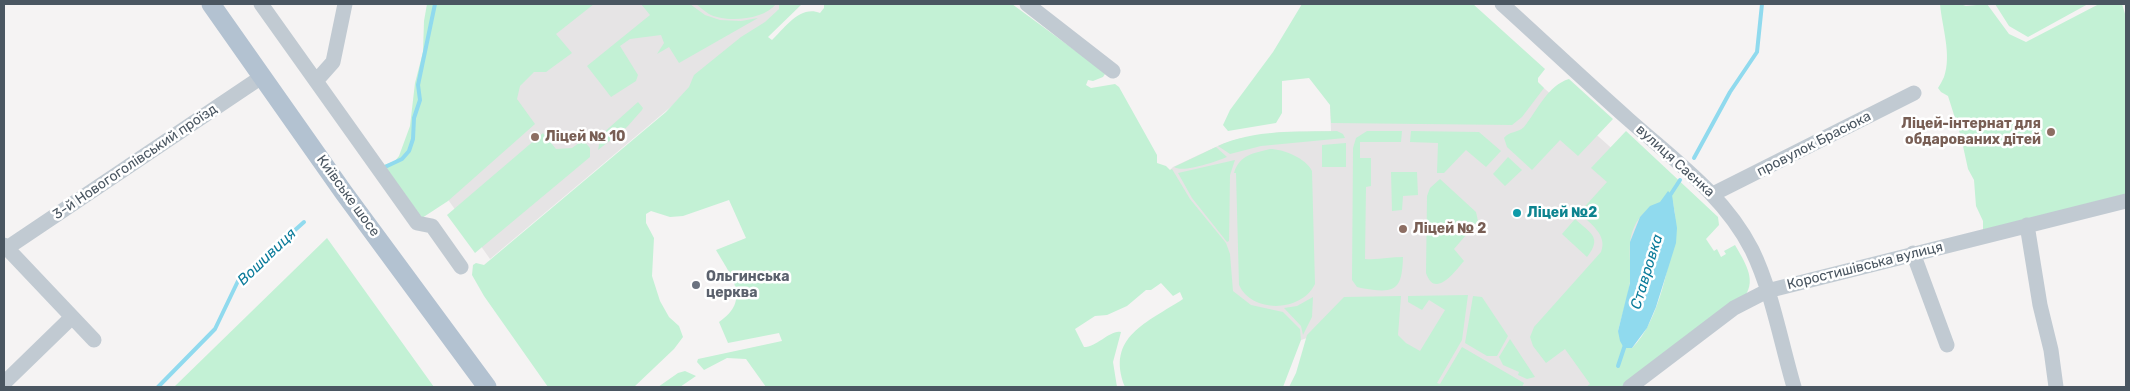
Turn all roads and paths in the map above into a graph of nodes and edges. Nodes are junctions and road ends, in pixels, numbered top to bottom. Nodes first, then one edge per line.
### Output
1 (211, 4) edge
2 (261, 4) edge
3 (345, 4) edge
4 (1027, 4) edge
5 (1504, 4) edge
6 (1112, 71) dead end
7 (263, 76) junction
8 (317, 80) junction
9 (1914, 93) dead end
10 (1713, 194) junction
11 (2126, 201) edge
12 (2027, 225) junction
13 (5, 246) edge
14 (1913, 254) junction
15 (461, 267) dead end
16 (1767, 291) junction
17 (71, 318) junction
18 (94, 340) dead end
19 (1946, 345) dead end
20 (4, 383) edge
21 (487, 387) edge
22 (1630, 387) edge
23 (1794, 387) edge
24 (2056, 387) edge

1 - 7 main road, Київське шосе
2 - 8 street
3 - 8 street
4 - 6 street
5 - 10 street, вулиця Саєнка
7 - 13 street, 3-й Новогоголівський проїзд
7 - 21 main road, Київське шосе
8 - 15 street
9 - 10 street, провулок Брасюка
10 - 16 street, вулиця Саєнка
11 - 12 street, Коростишівська вулиця
12 - 14 street, Коростишівська вулиця
12 - 24 street
13 - 17 street
14 - 16 street, Коростишівська вулиця
14 - 19 street
16 - 22 street, Коростишівська вулиця
16 - 23 street, вулиця Саєнка
17 - 18 street
17 - 20 street

